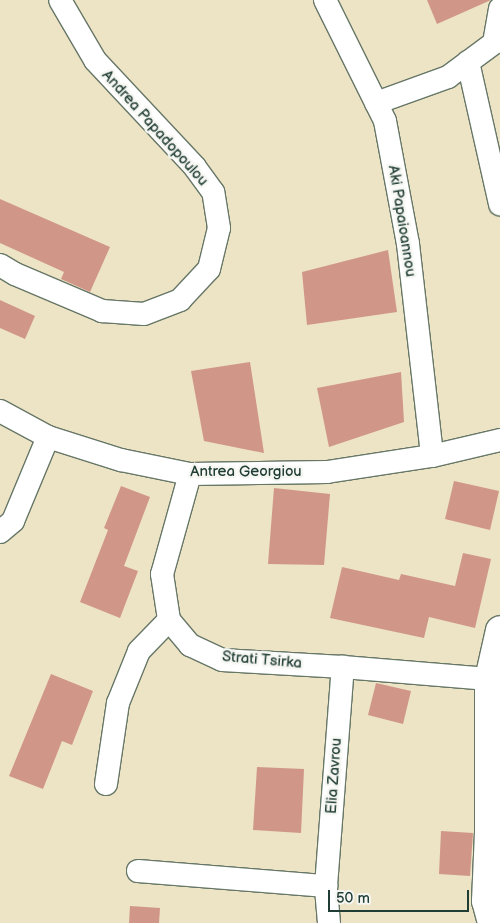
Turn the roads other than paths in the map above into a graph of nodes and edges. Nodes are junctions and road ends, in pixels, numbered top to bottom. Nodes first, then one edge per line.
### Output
1 (60, 0) edge
2 (325, 0) edge
3 (500, 9) edge
4 (468, 62) junction
5 (376, 103) junction
6 (500, 204) edge
7 (0, 265) edge
8 (0, 411) edge
9 (48, 437) junction
10 (500, 440) edge
11 (432, 456) junction
12 (190, 474) junction
13 (0, 532) edge
14 (168, 620) junction
15 (500, 630) edge
16 (343, 667) junction
17 (489, 679) junction
18 (106, 784) dead end
19 (138, 871) dead end
20 (326, 886) junction
21 (328, 923) edge
22 (492, 923) edge

1 - 7 street, Andrea Papadopoulou
2 - 5 street, Aki Papaioannou
3 - 4 street
4 - 5 street
4 - 6 street
5 - 11 street, Aki Papaioannou
8 - 9 street, Antrea Georgiou
9 - 12 street, Antrea Georgiou
9 - 13 street
10 - 11 street, Antrea Georgiou
11 - 12 street, Antrea Georgiou
12 - 14 street
14 - 16 street, Strati Tsirka
14 - 18 street
15 - 17 street
16 - 17 street, Strati Tsirka
16 - 20 street, Elia Zavrou
17 - 22 street
19 - 20 street
20 - 21 street, Elia Zavrou

